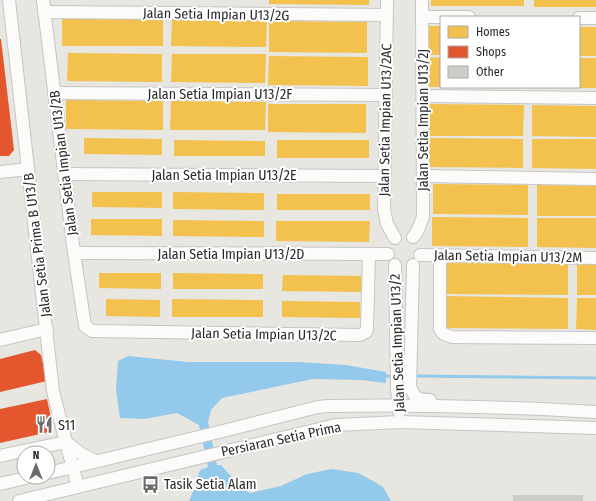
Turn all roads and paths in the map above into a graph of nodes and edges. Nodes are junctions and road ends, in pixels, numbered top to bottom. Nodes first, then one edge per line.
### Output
1 (387, 0) edge
2 (422, 0) edge
3 (6, 5) edge
4 (44, 6) edge
5 (387, 15) junction
6 (422, 17) junction
7 (440, 17) edge
8 (580, 18) edge
9 (596, 18) edge
10 (54, 93) junction
11 (386, 95) junction
12 (423, 96) junction
13 (596, 98) edge
14 (28, 169) junction
15 (0, 172) edge
16 (64, 174) junction
17 (384, 176) junction
18 (423, 176) junction
19 (596, 179) edge
20 (413, 237) junction
21 (395, 238) junction
22 (74, 254) junction
23 (368, 254) junction
24 (388, 254) junction
25 (420, 254) junction
26 (440, 255) junction
27 (596, 258) edge
28 (395, 265) junction
29 (412, 265) junction
30 (396, 310) junction
31 (412, 311) junction
32 (85, 326) joint
33 (47, 329) junction
34 (596, 338) edge
35 (0, 340) edge
36 (397, 387) junction
37 (398, 404) junction
38 (328, 406) junction
39 (526, 408) junction
40 (596, 412) edge
41 (400, 422) junction
42 (596, 428) edge
43 (66, 442) junction
44 (0, 456) edge
45 (96, 462) junction
46 (56, 465) edge
47 (73, 467) junction
48 (56, 471) edge
49 (16, 480) edge
50 (0, 484) edge
51 (78, 487) junction
52 (19, 501) edge

1 - 5 street, Jalan Setia Impian U13/2AC
2 - 6 street, Jalan Setia Impian U13/2J
3 - 14 street, Jalan Setia Prima B U13/B
4 - 5 street, Jalan Setia Impian U13/2G
4 - 10 street, Jalan Setia Impian U13/2B
5 - 11 street, Jalan Setia Impian U13/2AC
6 - 7 street
6 - 12 street, Jalan Setia Impian U13/2J
8 - 9 street
10 - 11 street, Jalan Setia Impian U13/2F
10 - 16 street, Jalan Setia Impian U13/2B
11 - 17 street, Jalan Setia Impian U13/2AC
12 - 13 street
12 - 18 street, Jalan Setia Impian U13/2J
14 - 15 street
14 - 33 street, Jalan Setia Prima B U13/B
16 - 17 street, Jalan Setia Impian U13/2E
16 - 22 street, Jalan Setia Impian U13/2B
17 - 21 street, Jalan Setia Impian U13/2AC
18 - 19 street
18 - 20 street, Jalan Setia Impian U13/2J
20 - 21 street
20 - 25 street
21 - 24 street
22 - 23 street, Jalan Setia Impian U13/2D
22 - 32 street, Jalan Setia Impian U13/2B
23 - 24 street, Jalan Setia Impian U13/2D
23 - 32 street, Jalan Setia Impian U13/2C
24 - 28 street
25 - 26 street, Jalan Setia Impian U13/2M
25 - 29 street
26 - 27 street, Jalan Setia Impian U13/2M
26 - 34 street
28 - 29 street
28 - 30 street, Jalan Setia Impian U13/2
29 - 31 street, Jalan Setia Impian U13/2
30 - 31 street
30 - 36 street, Jalan Setia Impian U13/2
31 - 39 street, Jalan Setia Impian U13/2
33 - 35 street
33 - 43 street, Jalan Setia Prima B U13/B
36 - 37 street, Jalan Setia Impian U13/2
36 - 38 street
37 - 38 street, Persiaran Setia Prima
37 - 39 street, Persiaran Setia Prima
37 - 41 street, Jalan Setia Impian U13/2
38 - 45 street, Persiaran Setia Prima
39 - 40 street, Persiaran Setia Prima
41 - 42 street, Persiaran Setia Prima
41 - 51 street, Persiaran Setia Prima
43 - 44 street
43 - 45 street
43 - 46 street
43 - 47 street, Jalan Setia Prima B U13/B
45 - 47 street, Persiaran Setia Prima
47 - 48 street, Persiaran Setia Prima
47 - 51 street, Jalan Setia Prima B U13/B
49 - 50 street
51 - 52 street, Persiaran Setia Prima

